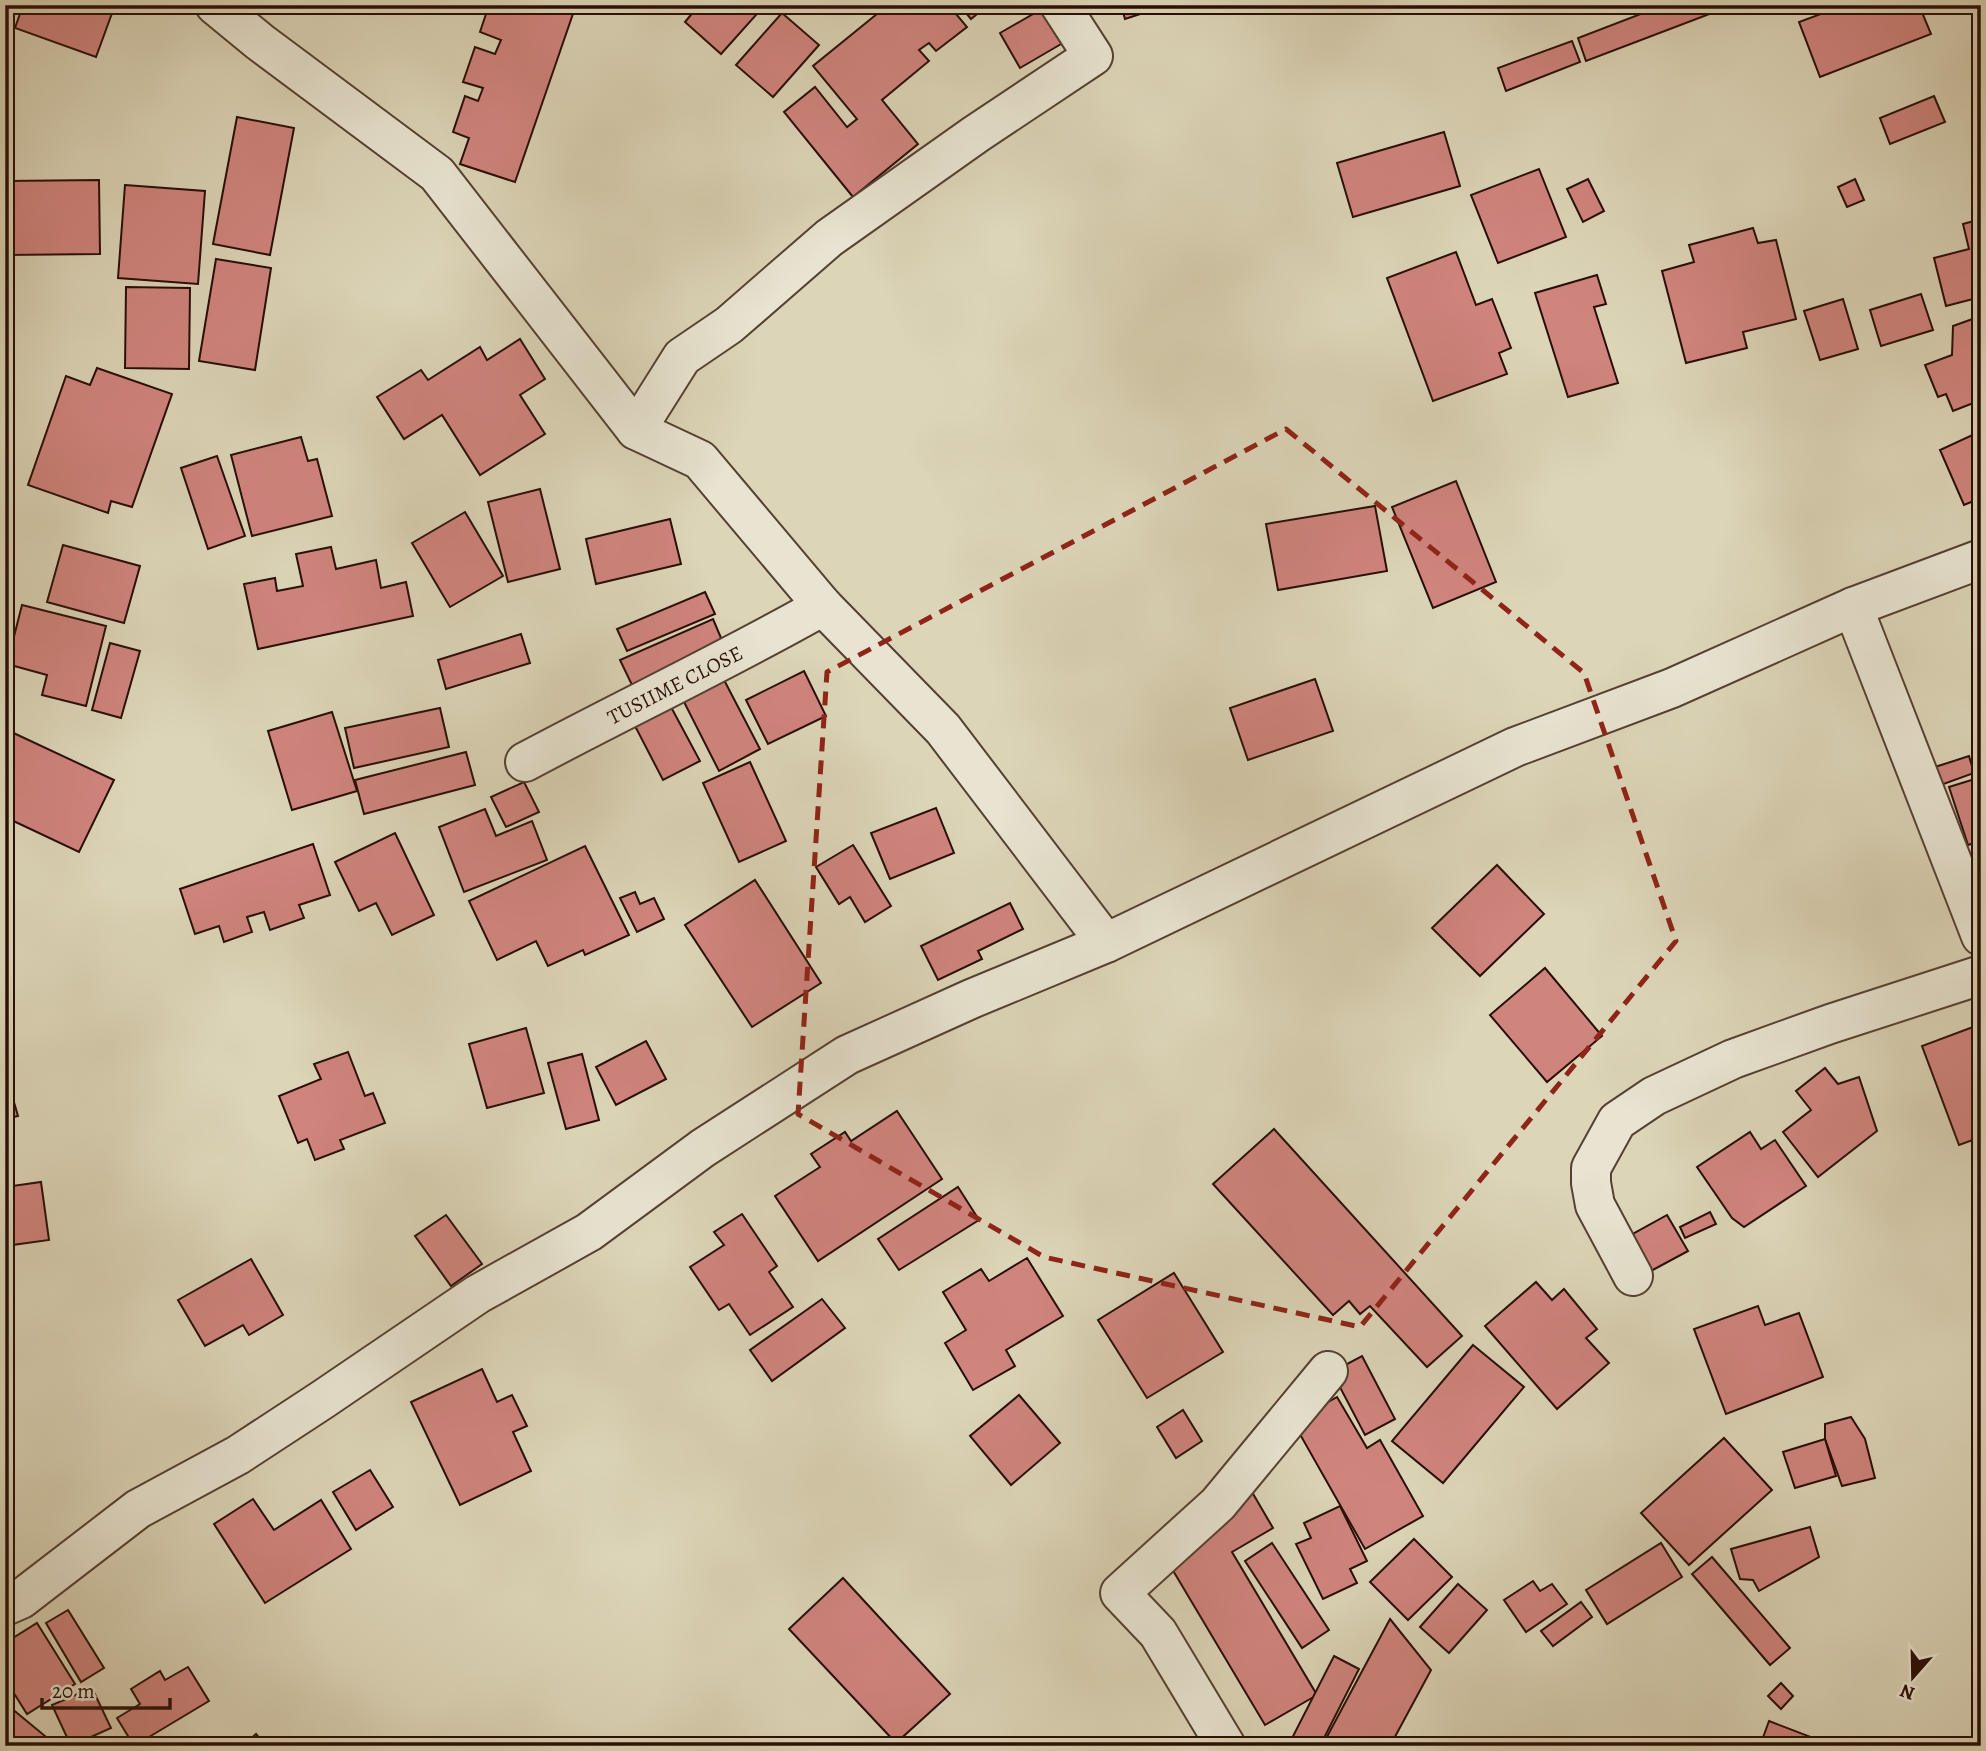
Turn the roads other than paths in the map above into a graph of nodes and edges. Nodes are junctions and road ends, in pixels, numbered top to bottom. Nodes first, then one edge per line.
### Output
1 (215, 5) edge
2 (1060, 5) edge
3 (636, 430) junction
4 (1981, 559) edge
5 (823, 606) junction
6 (1853, 607) junction
7 (525, 762) dead end
8 (1981, 936) edge
9 (1106, 943) junction
10 (1981, 975) edge
11 (1633, 1276) dead end
12 (1328, 1371) dead end
13 (5, 1606) edge
14 (1226, 1746) edge

1 - 3 street
2 - 3 street
3 - 5 street
4 - 6 street
5 - 7 street, TUSIIME CLOSE
5 - 9 street
6 - 8 street
6 - 9 street
9 - 13 street
10 - 11 street
12 - 14 street

